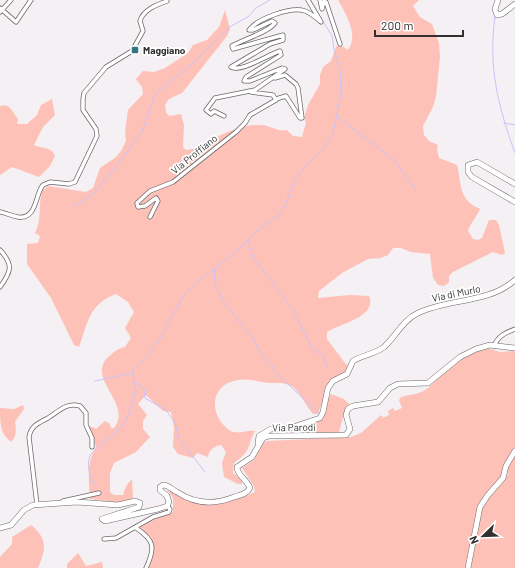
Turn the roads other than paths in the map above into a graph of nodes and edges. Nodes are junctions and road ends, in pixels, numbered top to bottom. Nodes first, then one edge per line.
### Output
1 (11, 0) edge
2 (31, 0) edge
3 (308, 0) edge
4 (320, 0) edge
5 (498, 0) edge
6 (167, 1) dead end
7 (515, 4) edge
8 (1, 10) edge
9 (340, 44) dead end
10 (274, 77) junction
11 (251, 92) junction
12 (276, 99) junction
13 (224, 116) dead end
14 (515, 184) edge
15 (515, 202) edge
16 (0, 212) edge
17 (150, 217) dead end
18 (0, 250) edge
19 (515, 280) edge
20 (0, 287) edge
21 (515, 329) edge
22 (494, 346) junction
23 (515, 348) edge
24 (258, 444) junction
25 (92, 447) dead end
26 (515, 451) edge
27 (99, 493) dead end
28 (57, 503) junction
29 (37, 505) junction
30 (167, 506) junction
31 (0, 528) edge
32 (136, 528) junction
33 (104, 539) dead end
34 (146, 568) edge
35 (468, 568) edge

1 - 8 street
2 - 8 street
3 - 10 street
4 - 9 street
5 - 7 street
6 - 16 street
10 - 11 street
10 - 12 street
11 - 12 street
11 - 13 street
12 - 17 street, Via Proffiano
14 - 15 street
18 - 20 street
19 - 24 street, Via di Murlo
21 - 22 street
22 - 23 street, Via Parodi
22 - 24 street, Via Parodi
24 - 30 street, Via Parodi
25 - 29 street
26 - 35 street
27 - 28 street
28 - 29 street
28 - 30 street
29 - 31 street
30 - 32 street
32 - 33 street
32 - 34 street

